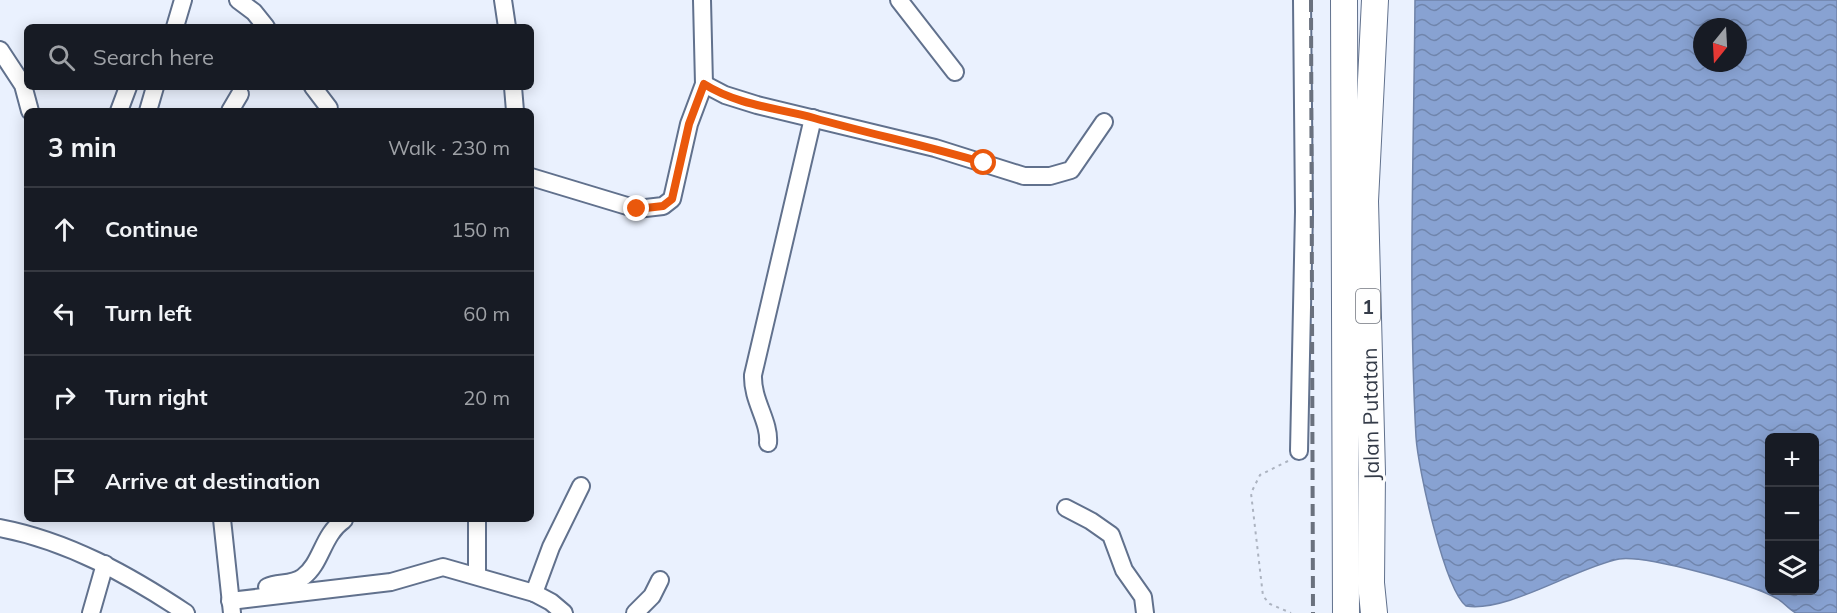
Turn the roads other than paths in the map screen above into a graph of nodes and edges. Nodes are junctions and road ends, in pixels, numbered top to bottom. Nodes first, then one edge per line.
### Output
1 (183, 0) edge
2 (238, 0) edge
3 (503, 0) edge
4 (702, 0) edge
5 (899, 0) edge
6 (1302, 0) edge
7 (1344, 0) edge
8 (1375, 0) edge
9 (176, 24) edge
10 (264, 24) edge
11 (507, 24) edge
12 (0, 50) edge
13 (955, 72) dead end
14 (704, 84) junction
15 (24, 89) edge
16 (24, 90) edge
17 (127, 90) edge
18 (154, 90) edge
19 (316, 90) edge
20 (513, 90) edge
21 (240, 94) dead end
22 (29, 108) edge
23 (120, 108) edge
24 (149, 108) edge
25 (232, 108) edge
26 (329, 108) dead end
27 (515, 108) edge
28 (813, 118) junction
29 (1104, 122) dead end
30 (534, 178) edge
31 (1365, 201) junction
32 (1344, 255) junction
33 (768, 443) dead end
34 (1299, 451) road end
35 (1372, 472) junction
36 (581, 486) dead end
37 (1348, 497) junction
38 (1066, 508) dead end
39 (222, 522) edge
40 (341, 522) edge
41 (477, 522) edge
42 (0, 528) edge
43 (105, 564) junction
44 (477, 575) junction
45 (660, 580) dead end
46 (306, 585) junction
47 (534, 593) junction
48 (231, 607) edge
49 (91, 613) edge
50 (186, 613) edge
51 (564, 613) edge
52 (634, 613) edge
53 (1145, 613) edge
54 (1346, 613) edge
55 (1374, 613) edge

1 - 9 street
2 - 10 street
3 - 11 street
4 - 14 street
5 - 13 street
6 - 34 street
7 - 32 highway, Jalan Putatan / 1
8 - 31 highway, Jalan Putatan / 1
12 - 15 street
14 - 28 street
14 - 30 street
16 - 22 street
17 - 23 street
18 - 24 street
19 - 26 street
20 - 27 street
21 - 25 street
28 - 29 street
28 - 33 street
31 - 32 highway
31 - 35 highway, Jalan Putatan / 1
32 - 37 highway, Jalan Putatan / 1
35 - 37 highway
35 - 55 highway, Jalan Putatan / 1
36 - 47 street
37 - 54 highway, Jalan Putatan / 1
38 - 53 street
39 - 48 street
40 - 46 street
41 - 44 street
42 - 43 street
43 - 49 street
43 - 50 street
44 - 46 street
44 - 47 street
45 - 52 street
46 - 48 street
47 - 51 street

